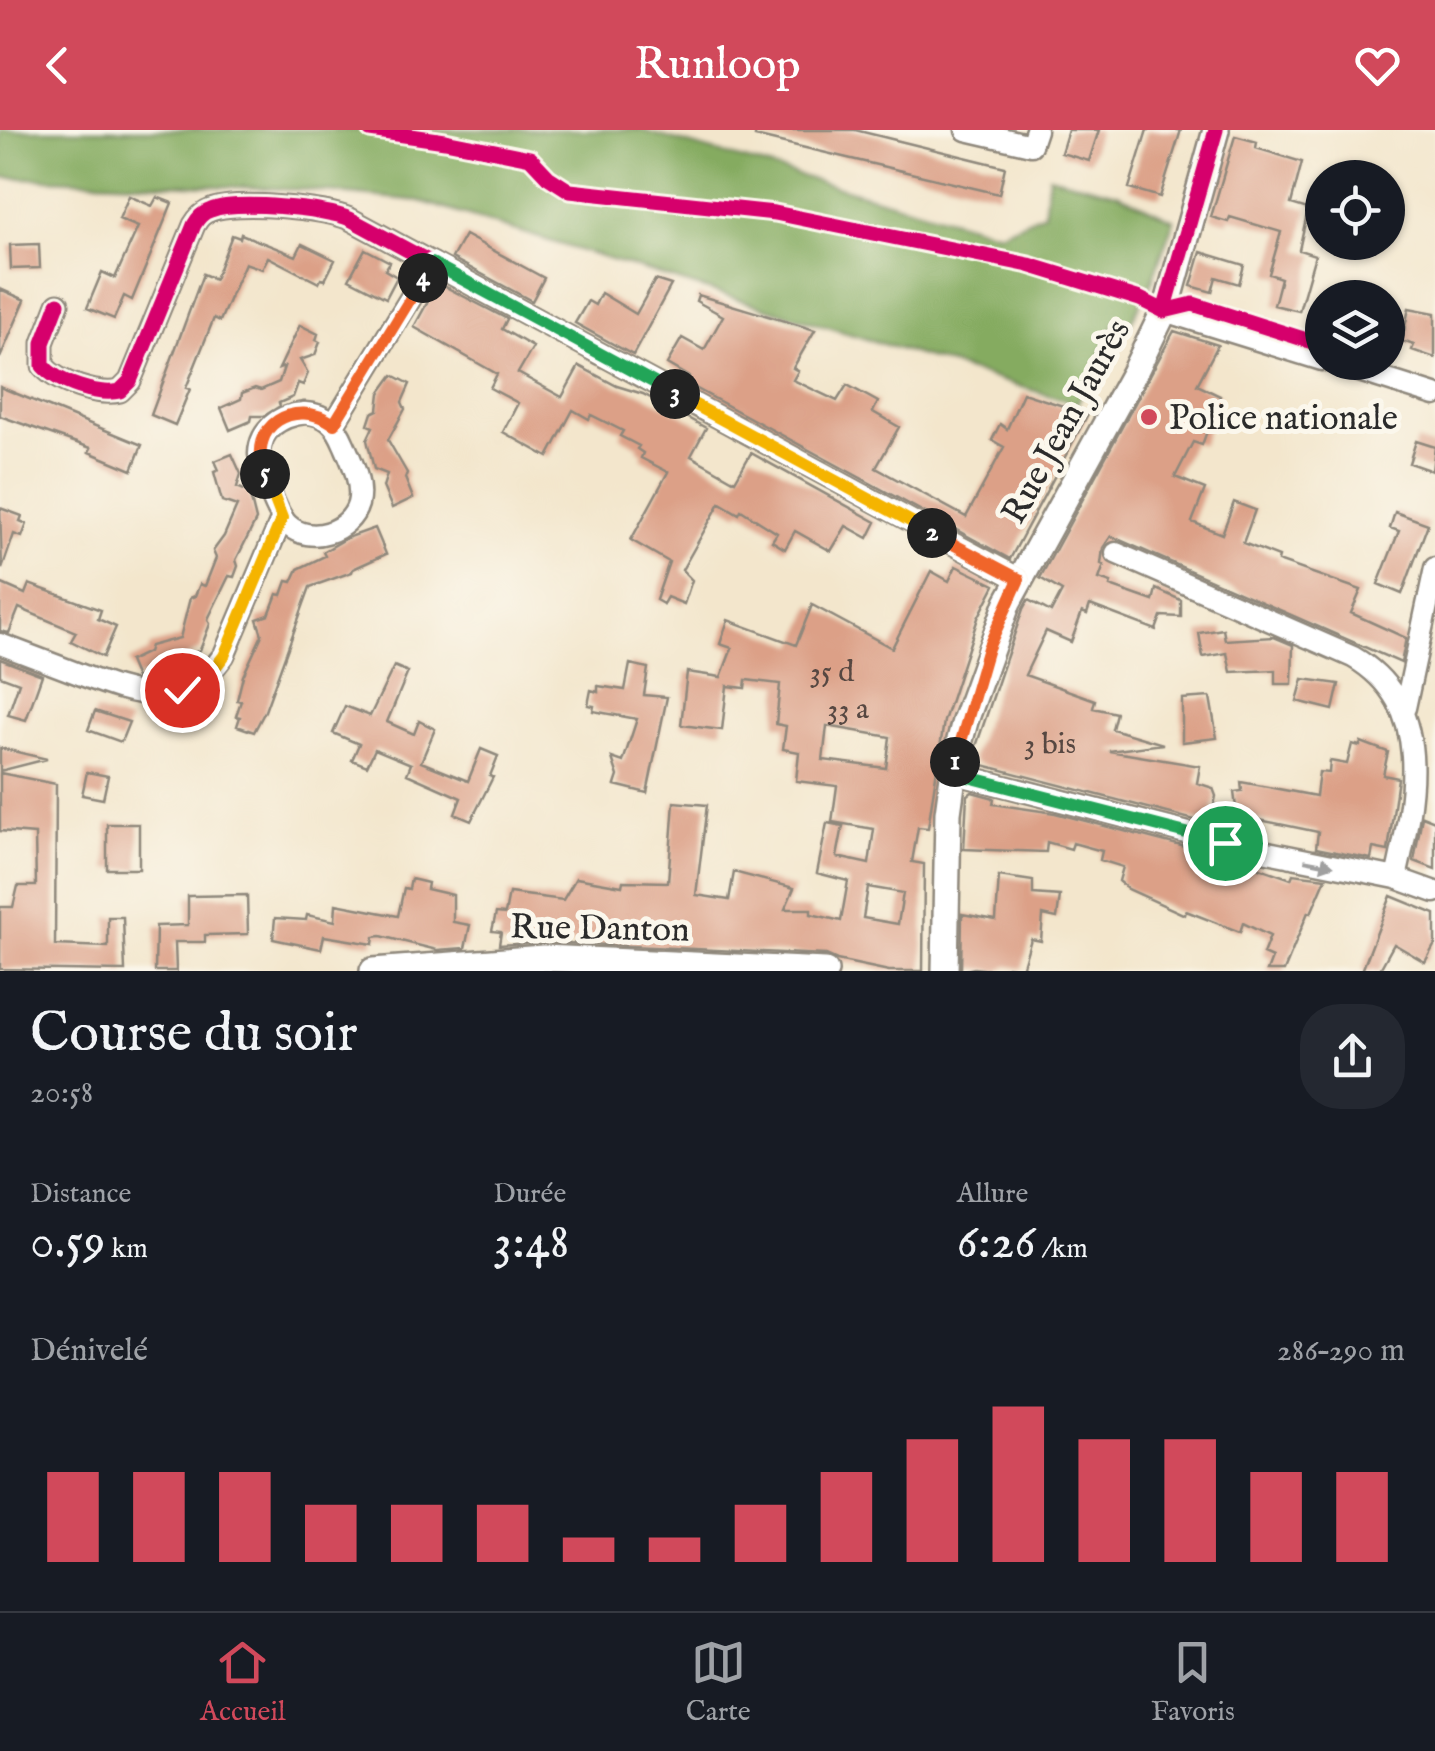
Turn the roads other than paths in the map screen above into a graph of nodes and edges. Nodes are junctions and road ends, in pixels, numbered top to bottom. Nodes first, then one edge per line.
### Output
1 (966, 130) edge
2 (1036, 130) edge
3 (1216, 130) edge
4 (432, 263) junction
5 (58, 304) dead end
6 (1164, 311) junction
7 (1305, 355) edge
8 (1387, 380) edge
9 (1435, 395) edge
10 (339, 415) junction
11 (282, 518) junction
12 (1116, 552) dead end
13 (1435, 568) edge
14 (1019, 579) junction
15 (0, 644) edge
16 (1404, 708) junction
17 (953, 773) junction
18 (1396, 878) junction
19 (1435, 892) edge
20 (582, 965) edge
21 (373, 971) edge
22 (825, 971) edge
23 (945, 971) edge

1 - 2 street
3 - 6 street, Rue Jean Jaurès
4 - 5 street
4 - 10 street
4 - 14 street
6 - 7 street
6 - 14 street, Rue Jean Jaurès
8 - 9 street
10 - 11 street
10 - 11 street
11 - 15 street
12 - 16 street
13 - 16 street
14 - 17 street, Rue Jean Jaurès
16 - 18 street
17 -> 18 street
17 - 23 street, Rue Jean Jaurès
18 - 19 street
20 - 21 street, Rue Danton
20 - 22 street, Rue Danton

